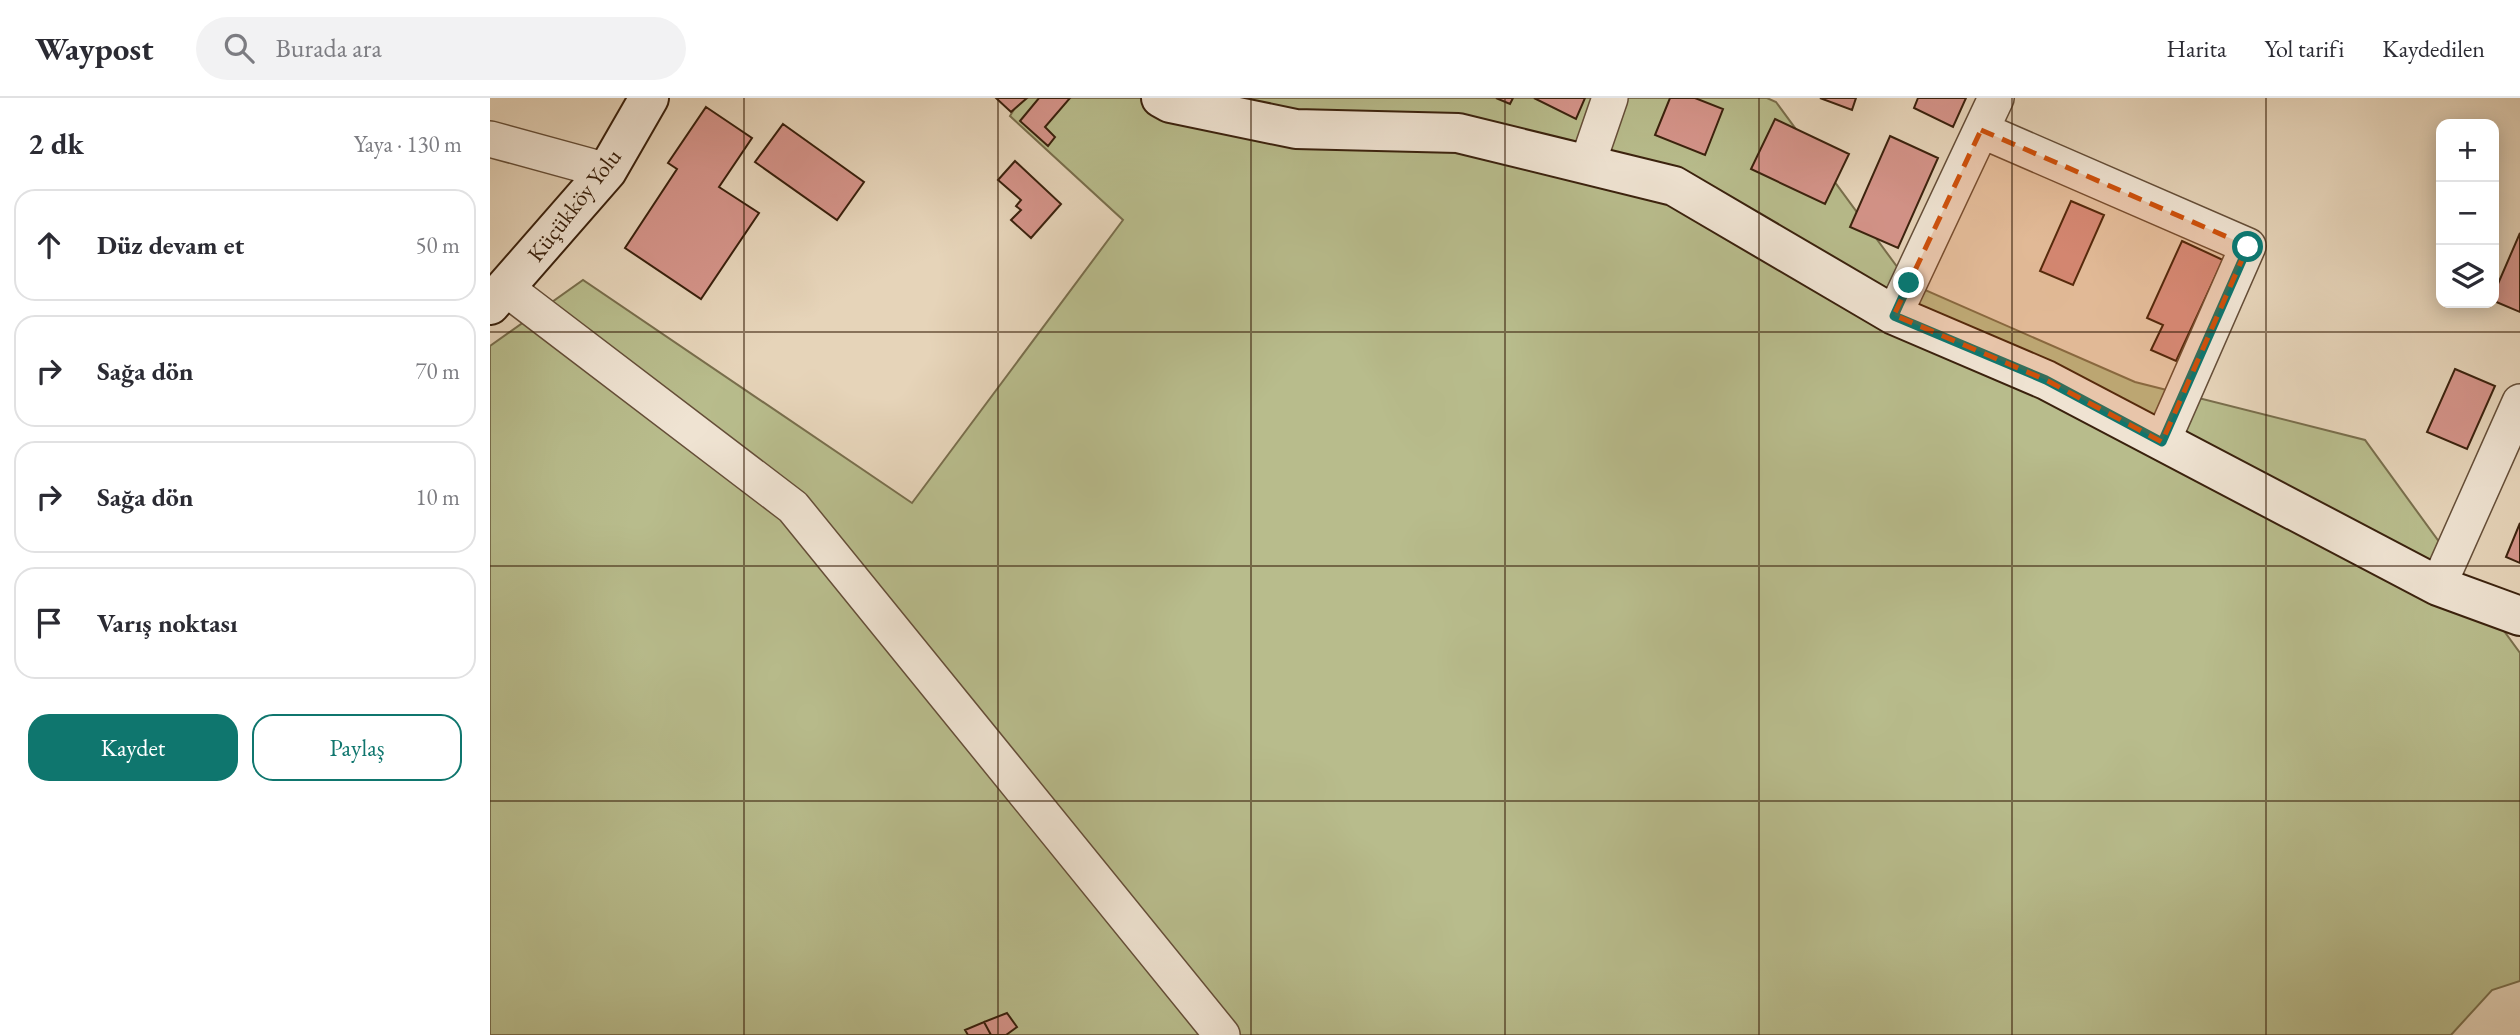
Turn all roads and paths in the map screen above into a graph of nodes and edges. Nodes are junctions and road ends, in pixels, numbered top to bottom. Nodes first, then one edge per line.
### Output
1 (649, 98) edge
2 (1610, 98) edge
3 (1996, 98) edge
4 (1184, 101) edge
5 (1981, 130) junction
6 (490, 139) edge
7 (1587, 165) junction
8 (607, 171) junction
9 (498, 297) edge
10 (1894, 316) junction
11 (2520, 402) edge
12 (2162, 442) junction
13 (2438, 586) junction
14 (2520, 616) edge
15 (1223, 1035) edge

1 - 8 street, Küçükköy Yolu
2 - 7 street
3 - 5 street
4 - 7 street
5 - 10 street
5 - 12 street
6 - 8 street
7 - 10 street
8 - 9 street, Küçükköy Yolu
9 - 15 street
10 - 12 street
11 - 13 street
12 - 13 street
13 - 14 street

